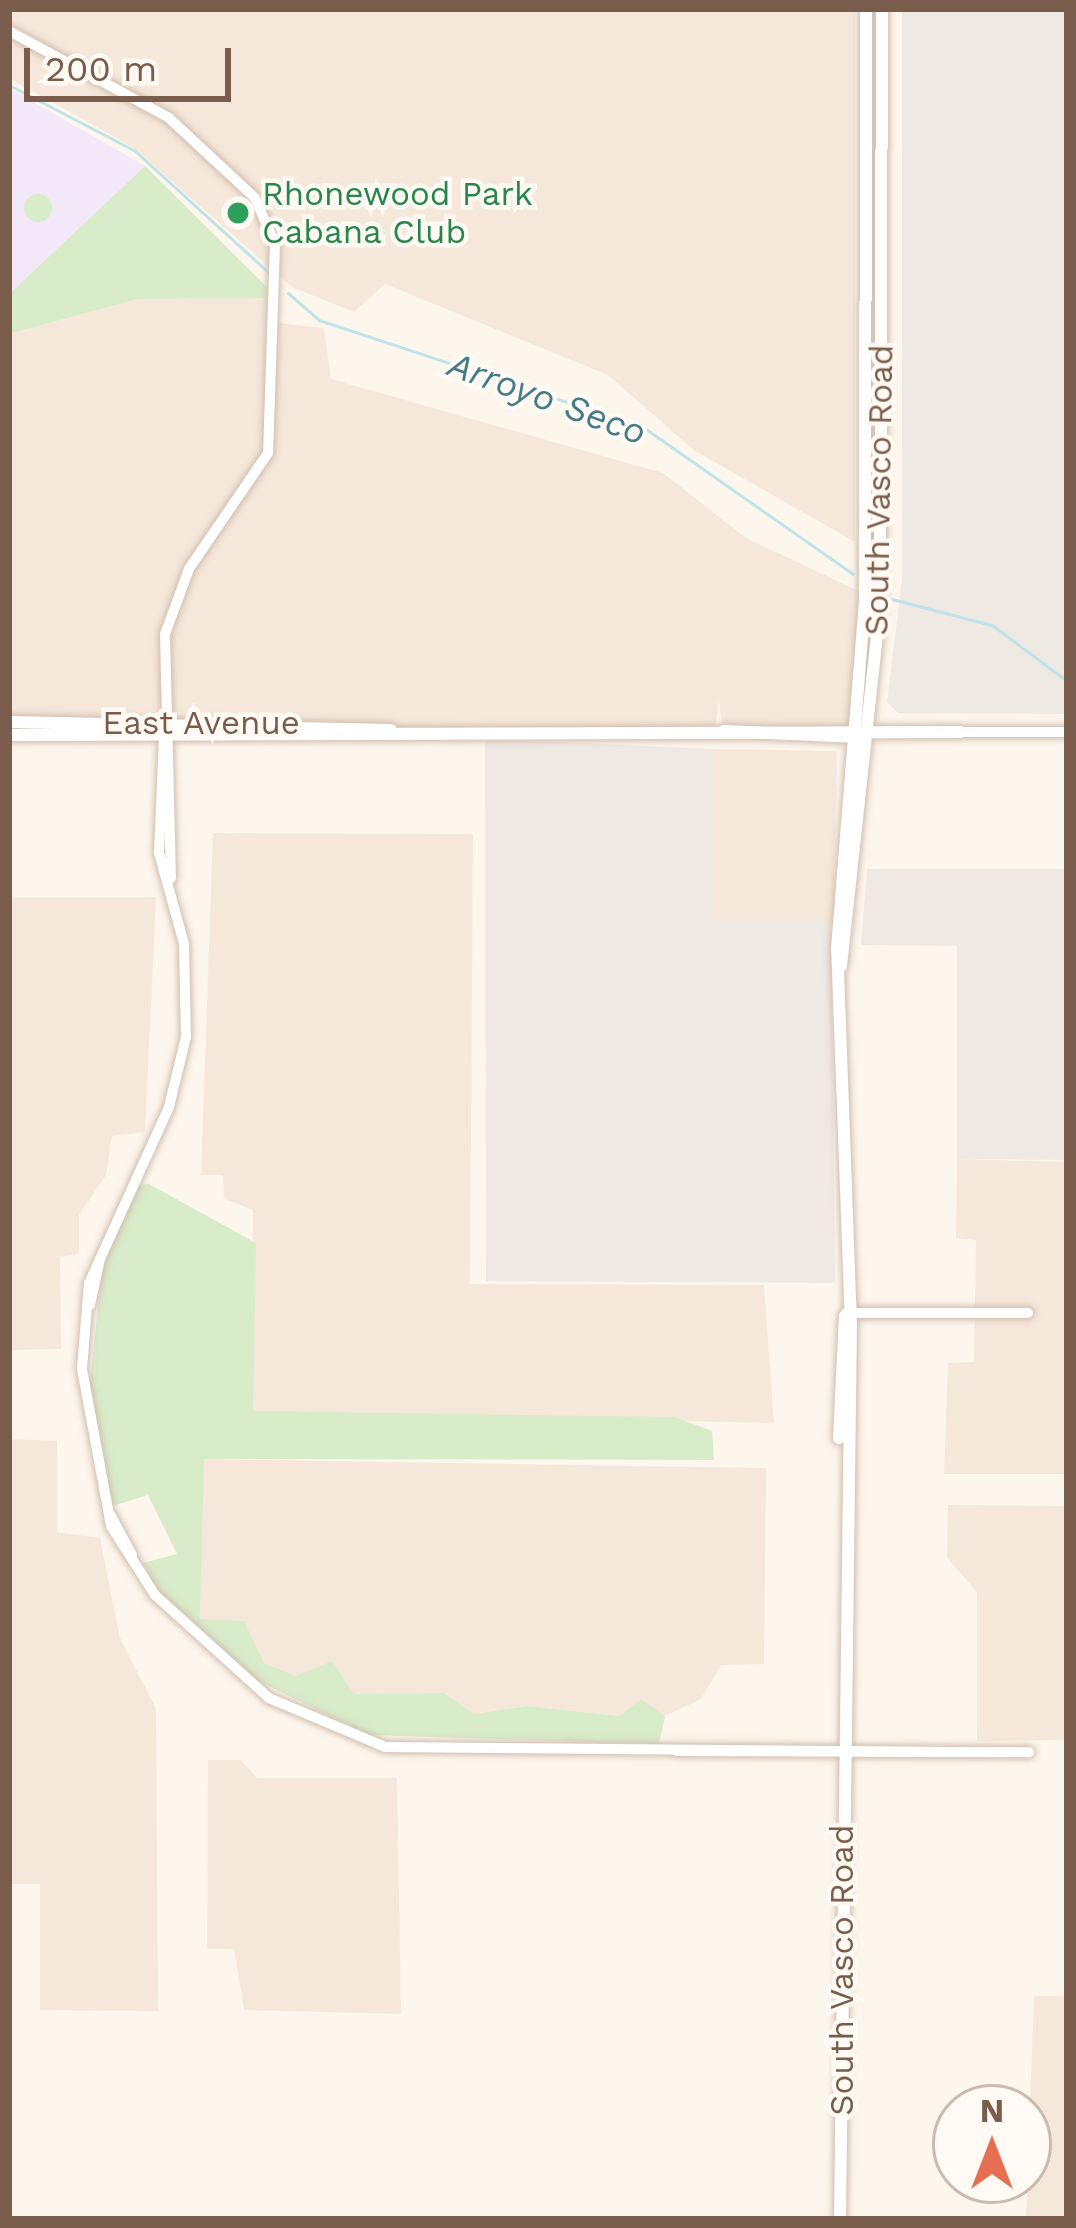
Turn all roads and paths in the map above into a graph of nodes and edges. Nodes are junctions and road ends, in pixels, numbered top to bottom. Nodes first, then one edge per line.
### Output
1 (866, 9) edge
2 (882, 9) edge
3 (9, 31) edge
4 (9, 722) edge
5 (164, 729) junction
6 (870, 732) junction
7 (960, 732) joint
8 (1067, 732) edge
9 (855, 733) junction
10 (9, 735) edge
11 (841, 968) junction
12 (849, 1313) junction
13 (1028, 1313) dead end
14 (842, 1751) junction
15 (1029, 1751) dead end
16 (840, 2219) edge

1 - 9 main road, South Vasco Road
2 - 6 main road, South Vasco Road
3 - 5 street
4 - 5 main road, East Avenue
5 - 9 main road, East Avenue
5 - 10 main road, East Avenue
5 - 14 street
6 - 7 main road, East Avenue
6 - 9 main road, East Avenue
6 - 11 main road, South Vasco Road
7 - 8 street, East Avenue
9 - 11 main road, South Vasco Road
11 - 12 main road, South Vasco Road
12 - 13 street
12 - 14 main road, South Vasco Road
14 - 15 street
14 - 16 main road, South Vasco Road

